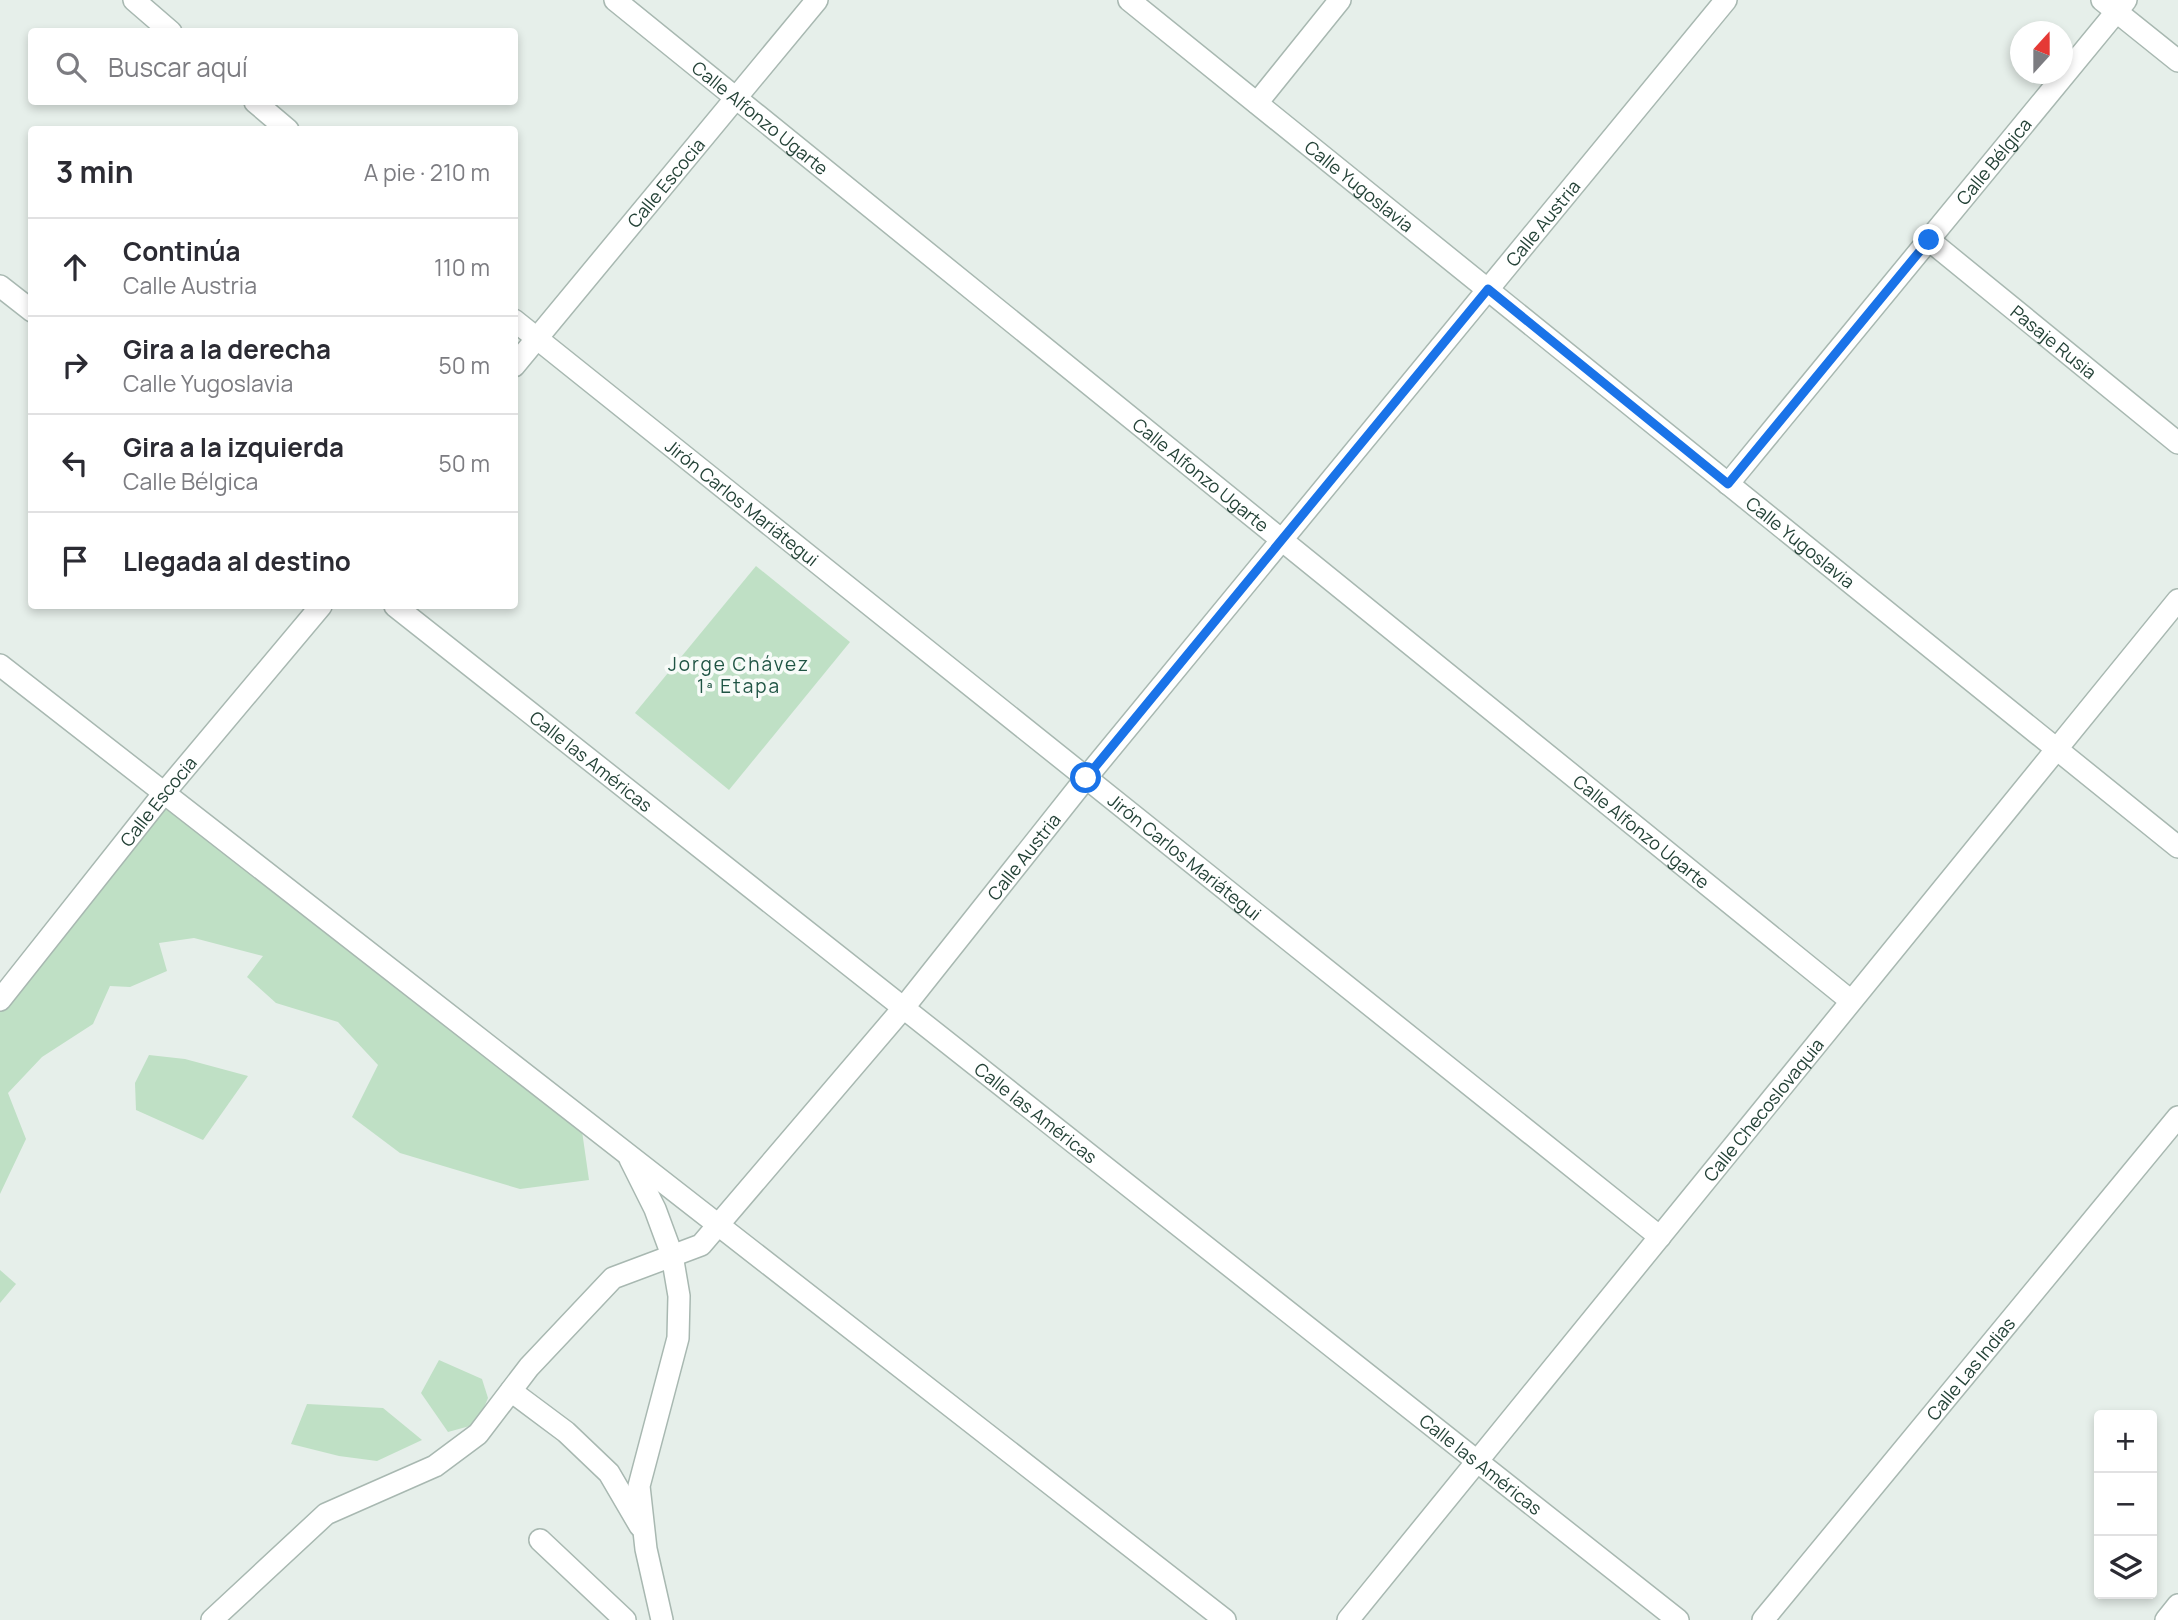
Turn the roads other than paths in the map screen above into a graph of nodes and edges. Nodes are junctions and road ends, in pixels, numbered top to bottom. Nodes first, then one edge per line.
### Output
1 (134, 0) edge
2 (615, 0) edge
3 (817, 0) edge
4 (1129, 0) edge
5 (1340, 0) edge
6 (1726, 0) edge
7 (2115, 4) edge
8 (167, 28) edge
9 (2178, 61) edge
10 (737, 99) junction
11 (1257, 103) junction
12 (259, 105) edge
13 (283, 126) edge
14 (1929, 240) junction
15 (0, 286) edge
16 (1488, 289) junction
17 (28, 309) edge
18 (518, 323) edge
19 (537, 339) junction
20 (518, 361) edge
21 (2178, 443) edge
22 (1728, 484) junction
23 (1282, 540) junction
24 (2178, 600) edge
25 (318, 609) edge
26 (400, 609) edge
27 (0, 665) edge
28 (2057, 749) junction
29 (1086, 778) junction
30 (164, 793) junction
31 (2178, 847) edge
32 (0, 1000) edge
33 (1851, 1001) junction
34 (905, 1006) junction
35 (2178, 1117) edge
36 (627, 1154) junction
37 (719, 1226) junction
38 (1660, 1237) junction
39 (672, 1255) junction
40 (512, 1391) junction
41 (1478, 1461) junction
42 (644, 1534) junction
43 (540, 1540) dead end
44 (2178, 1605) edge
45 (212, 1620) edge
46 (625, 1620) edge
47 (662, 1620) edge
48 (1225, 1620) edge
49 (1348, 1620) edge
50 (1678, 1620) edge
51 (1763, 1620) edge
52 (2166, 1620) edge

1 - 8 street
2 - 10 street, Calle Alfonzo Ugarte
3 - 10 street, Calle Escocia
4 - 11 street, Calle Yugoslavia
5 - 11 street
6 - 16 street, Calle Austria
7 - 9 street
7 - 14 street, Calle Bélgica
10 - 19 street, Calle Escocia
10 - 23 street, Calle Alfonzo Ugarte
11 - 16 street, Calle Yugoslavia
12 - 13 street
14 - 21 street, Pasaje Rusia
14 - 22 street, Calle Bélgica
15 - 17 street
16 - 22 street, Calle Yugoslavia
16 - 23 street, Calle Austria
18 - 19 street, Jirón Carlos Mariátegui
19 - 20 street, Calle Escocia
19 - 29 street, Jirón Carlos Mariátegui
22 - 28 street, Calle Yugoslavia
23 - 29 street, Calle Austria
23 - 33 street, Calle Alfonzo Ugarte
24 - 28 street, Calle Checoslovaquia
25 - 30 street, Calle Escocia
26 - 34 street, Calle las Américas
27 - 30 street
28 - 31 street, Calle Yugoslavia
28 - 33 street, Calle Checoslovaquia
29 - 34 street, Calle Austria
29 - 38 street, Jirón Carlos Mariátegui
30 - 32 street, Calle Escocia
30 - 36 street
33 - 38 street, Calle Checoslovaquia
34 - 37 street, Calle Austria
34 - 41 street, Calle las Américas
35 - 51 street, Calle Las Indias
36 - 37 street
36 - 39 street
37 - 39 street, Calle Austria
37 - 48 street
38 - 41 street, Calle Checoslovaquia
39 - 40 street, Calle Austria
39 - 42 street
40 - 42 street
40 - 45 street, Calle Austria
41 - 49 street, Calle Checoslovaquia
41 - 50 street, Calle las Américas
42 - 47 street
43 - 46 street
44 - 52 street

